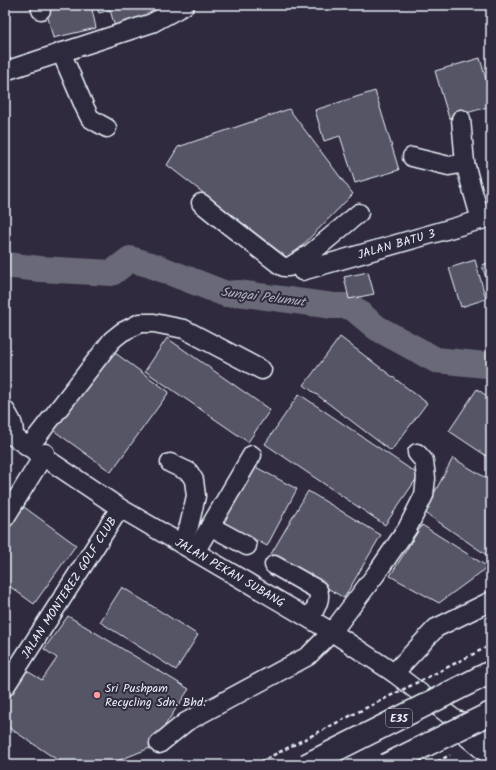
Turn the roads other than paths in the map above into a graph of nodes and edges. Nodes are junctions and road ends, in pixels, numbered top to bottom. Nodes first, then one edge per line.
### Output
1 (185, 5) edge
2 (61, 52) junction
3 (5, 71) edge
4 (460, 119) dead end
5 (107, 128) dead end
6 (412, 157) dead end
7 (465, 163) junction
8 (202, 203) dead end
9 (359, 213) dead end
10 (486, 218) edge
11 (310, 263) junction
12 (262, 370) dead end
13 (5, 410) edge
14 (9, 433) edge
15 (39, 452) junction
16 (417, 453) dead end
17 (252, 454) dead end
18 (170, 463) dead end
19 (120, 508) junction
20 (5, 518) edge
21 (210, 526) junction
22 (247, 546) dead end
23 (188, 548) junction
24 (274, 565) dead end
25 (491, 601) edge
26 (310, 619) junction
27 (332, 632) junction
28 (491, 672) edge
29 (394, 673) junction
30 (5, 687) edge
31 (491, 713) edge
32 (453, 718) junction
33 (491, 736) edge
34 (159, 744) dead end
35 (491, 758) edge
36 (306, 765) edge
37 (386, 765) edge

1 - 2 street
2 - 3 street
2 - 5 street
4 - 7 street
6 - 7 street
7 - 10 street
8 - 11 street
9 - 11 street
10 - 11 street, JALAN BATU 3
12 - 15 street
13 - 14 street
14 - 15 street, JALAN PEKAN SUBANG
15 - 19 street, JALAN PEKAN SUBANG
15 - 20 street
16 - 27 street
17 - 21 street
18 - 23 street
19 - 23 street, JALAN PEKAN SUBANG
19 - 30 street, JALAN MONTEREZ GOLF CLUB
21 - 22 street
21 - 23 street
23 - 26 street, JALAN PEKAN SUBANG
24 - 26 street
25 - 29 street
26 - 27 street, JALAN PEKAN SUBANG
27 - 29 street, JALAN PEKAN SUBANG
27 - 34 street
28 - 36 highway, E35, bridge
29 - 32 street, JALAN PEKAN SUBANG
31 - 37 highway, bridge
32 - 33 street
32 - 35 street

